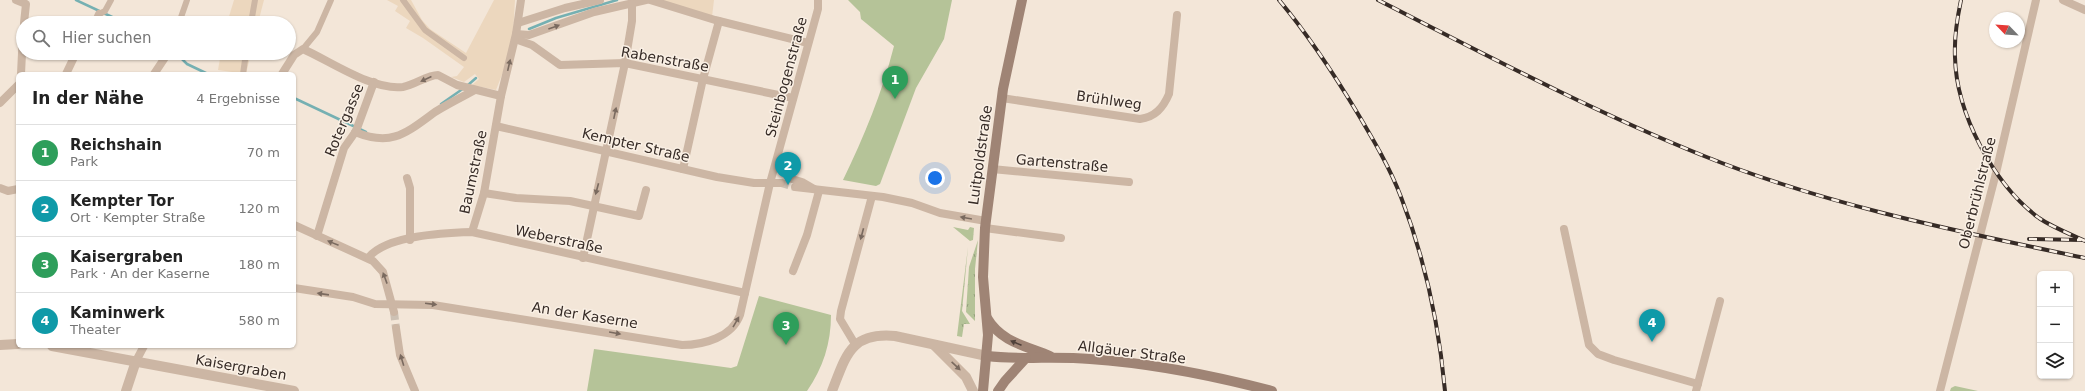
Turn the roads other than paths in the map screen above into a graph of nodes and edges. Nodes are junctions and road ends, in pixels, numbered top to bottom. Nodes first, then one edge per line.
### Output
1 (16, 0) edge
2 (111, 0) edge
3 (187, 0) edge
4 (255, 0) edge
5 (331, 0) edge
6 (403, 0) edge
7 (521, 0) edge
8 (600, 0) edge
9 (645, 0) edge
10 (818, 0) edge
11 (1022, 0) edge
12 (2036, 0) edge
13 (2063, 0) edge
14 (26, 2) edge
15 (632, 4) junction
16 (2085, 10) edge
17 (101, 13) joint
18 (1177, 15) dead end
19 (25, 16) edge
20 (99, 16) edge
21 (181, 16) edge
22 (252, 16) edge
23 (719, 21) junction
24 (518, 23) junction
25 (516, 36) junction
26 (808, 43) junction
27 (303, 49) junction
28 (296, 54) edge
29 (464, 58) dead end
30 (21, 60) edge
31 (73, 60) edge
32 (163, 60) edge
33 (244, 60) edge
34 (291, 60) edge
35 (625, 63) junction
36 (21, 72) edge
37 (67, 72) edge
38 (155, 72) edge
39 (243, 72) edge
40 (283, 72) edge
41 (703, 78) junction
42 (374, 82) junction
43 (16, 87) edge
44 (469, 88) junction
45 (501, 96) junction
46 (793, 98) junction
47 (1002, 98) junction
48 (1, 100) edge
49 (496, 126) junction
50 (356, 129) junction
51 (607, 152) junction
52 (683, 169) junction
53 (992, 169) junction
54 (407, 178) dead end
55 (1129, 182) dead end
56 (770, 183) junction
57 (781, 184) tunnel mouth
58 (795, 187) tunnel mouth
59 (0, 188) edge
60 (16, 189) edge
61 (646, 190) dead end
62 (817, 191) junction
63 (484, 193) junction
64 (872, 196) junction
65 (593, 206) junction
66 (985, 225) junction
67 (296, 226) edge
68 (1564, 229) dead end
69 (472, 232) junction
70 (316, 236) junction
71 (1062, 238) dead end
72 (410, 240) junction
73 (369, 257) junction
74 (583, 258) junction
75 (793, 271) dead end
76 (296, 288) edge
77 (746, 293) junction
78 (1720, 301) dead end
79 (393, 308) junction
80 (986, 316) junction
81 (396, 328) tunnel mouth
82 (16, 344) edge
83 (856, 344) junction
84 (934, 345) junction
85 (0, 346) edge
86 (64, 348) edge
87 (143, 348) edge
88 (987, 356) junction
89 (1026, 358) junction
90 (1053, 358) junction
91 (136, 360) junction
92 (1697, 388) edge
93 (1268, 390) edge
94 (126, 391) edge
95 (294, 391) edge
96 (415, 391) edge
97 (832, 391) edge
98 (973, 391) edge
99 (983, 391) edge
100 (998, 391) edge
101 (1940, 391) edge

1 - 14 street
2 - 17 street
3 - 21 street
4 - 22 street
5 - 27 street
6 - 29 street
7 - 24 street, Baumstraße
8 - 24 street
9 - 15 street
9 - 23 street
10 - 26 street, Steinbogenstraße
11 - 47 main road, Luitpoldstraße
12 - 101 street, Oberbrühlstraße
13 - 16 street
14 - 19 street
25 -> 15 street
15 - 35 street
17 - 20 street
18 - 47 street, Brühlweg
23 - 26 street
23 - 41 street
24 - 25 street, Baumstraße
25 - 35 street, Rabenstraße
45 -> 25 street, Baumstraße
26 - 46 street, Steinbogenstraße
27 - 28 street
27 - 42 street
30 - 36 street
31 - 37 street
32 - 38 street
33 - 39 street
34 - 40 street
35 - 41 street, Rabenstraße
51 -> 35 street
41 - 46 street, Rabenstraße
41 - 52 street
44 -> 42 street
42 - 50 street, Rotergasse
43 - 48 street
44 - 45 street
44 - 50 street
45 - 49 street, Baumstraße
46 - 56 street, Steinbogenstraße
47 - 53 main road, Luitpoldstraße
49 - 51 street, Kempter Straße
49 - 63 street, Baumstraße
50 - 70 street, Rotergasse
51 - 52 street, Kempter Straße
51 -> 65 street
52 - 56 street, Kempter Straße
53 - 55 street, Gartenstraße
53 - 66 main road, Luitpoldstraße
54 - 72 street
56 - 57 street, Kempter Straße
56 - 62 street, Kempter Straße
56 - 77 street, Steinbogenstraße
58 - 62 street, Kempter Straße
59 - 60 street
61 - 65 street
62 - 64 street, Kempter Straße
62 - 75 street
63 - 65 street
63 - 69 street, Baumstraße
66 -> 64 street, Kempter Straße
64 -> 83 street
65 - 74 street
66 - 71 street, Kempter Straße
66 - 80 main road, Luitpoldstraße
67 - 70 street
68 - 92 street
69 - 72 street, Weberstraße
69 - 74 street, Weberstraße
73 -> 70 street
72 - 73 street, Weberstraße
79 -> 73 street
74 - 77 street, Weberstraße
79 -> 76 street, An der Kaserne
79 -> 77 street, An der Kaserne
78 - 92 street
80 - 88 main road, Luitpoldstraße
90 -> 80 main road
96 -> 81 street
82 - 85 street
83 - 84 street
83 - 97 street
84 - 88 street
84 -> 98 street
86 - 91 street, Kaisergraben
87 - 91 street
88 - 89 main road, Allgäuer Straße
88 - 99 main road, Luitpoldstraße
89 - 90 main road, Allgäuer Straße
89 - 100 main road
90 - 93 main road, Allgäuer Straße
91 - 94 street
91 - 95 street, Kaisergraben

